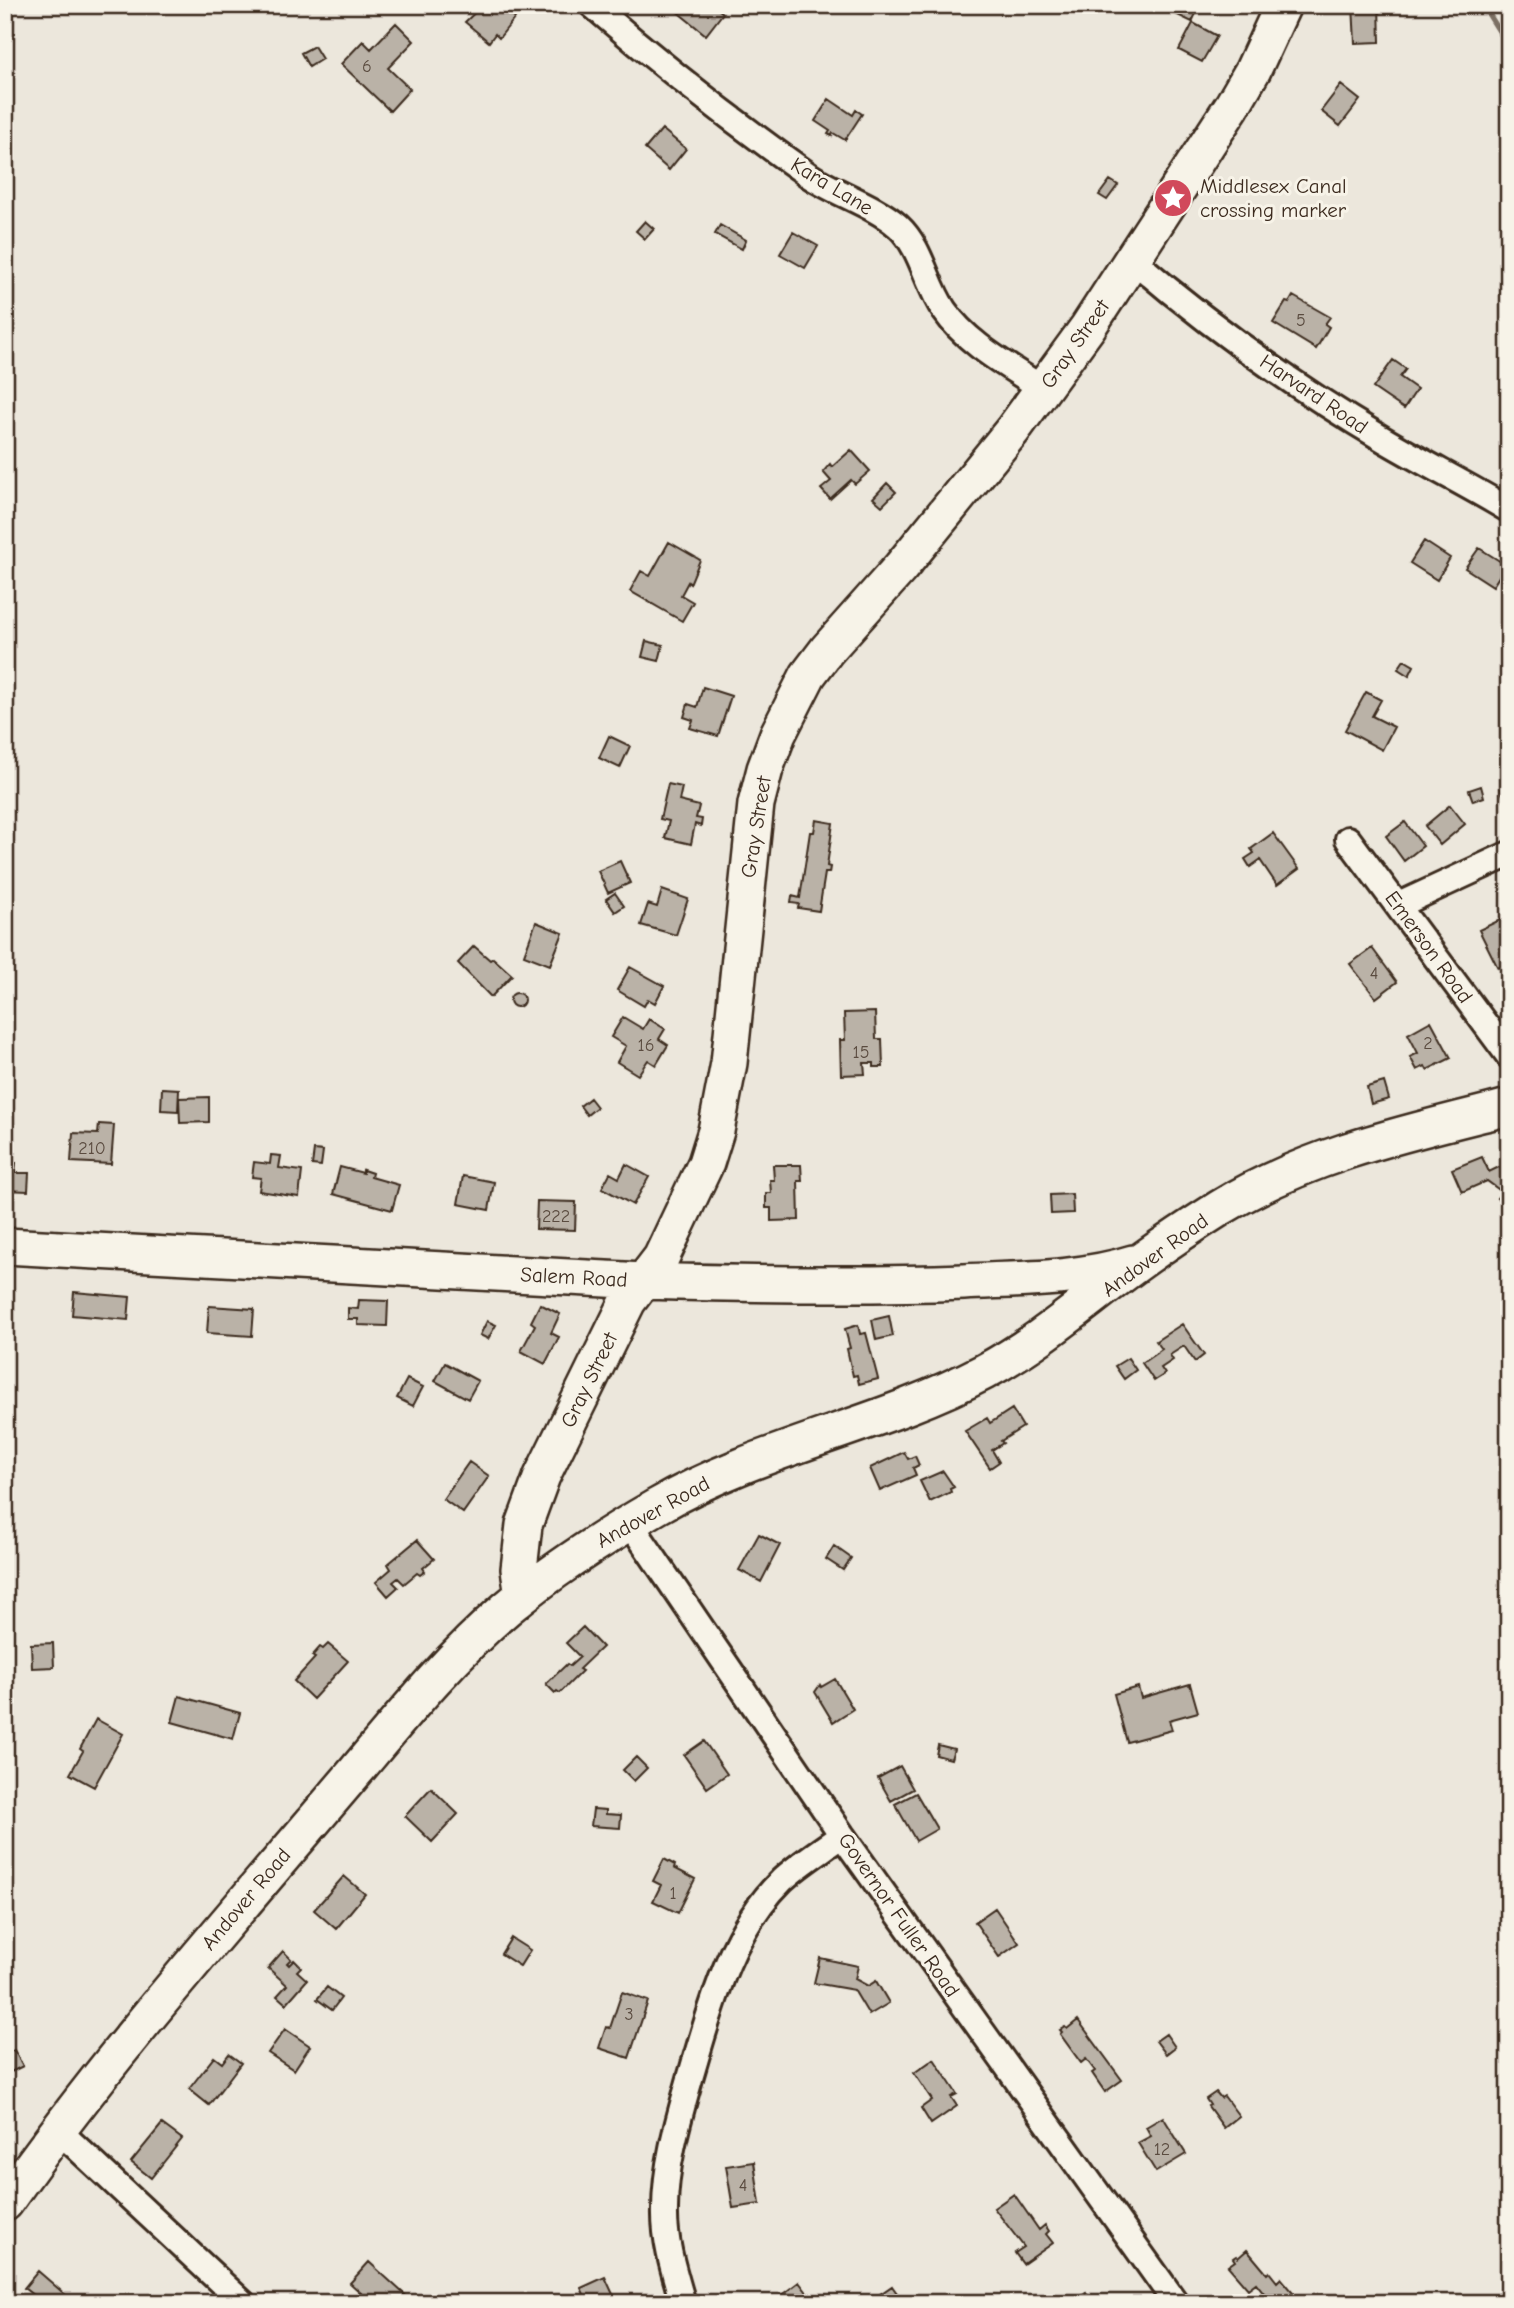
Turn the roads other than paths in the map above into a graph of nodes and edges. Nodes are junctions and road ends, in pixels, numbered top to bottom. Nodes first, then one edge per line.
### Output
1 (592, 5) edge
2 (1283, 5) edge
3 (1133, 260) junction
4 (1043, 389) junction
5 (1509, 510) edge
6 (1348, 839) dead end
7 (1509, 854) edge
8 (1399, 905) junction
9 (1509, 1056) edge
10 (1509, 1107) edge
11 (5, 1246) edge
12 (1141, 1261) junction
13 (1039, 1279) junction
14 (643, 1281) junction
15 (1069, 1317) junction
16 (630, 1523) junction
17 (523, 1595) junction
18 (842, 1835) junction
19 (58, 2130) junction
20 (5, 2203) edge
21 (243, 2303) edge
22 (683, 2303) edge
23 (1176, 2303) edge

1 - 4 street, Kara Lane
2 - 3 main road, Gray Street
3 - 4 main road, Gray Street
3 - 5 street, Harvard Road
4 - 14 main road, Gray Street
6 - 8 street, Emerson Road
7 - 8 street
8 - 9 street, Emerson Road
10 - 12 main road, Andover Road
11 - 14 main road, Salem Road
12 - 13 main road, Salem Road
12 - 15 main road, Andover Road
13 - 14 main road, Salem Road
13 - 15 main road
14 - 17 main road, Gray Street
15 - 16 main road, Andover Road
16 - 17 main road, Andover Road
16 - 18 street, Governor Fuller Road
17 - 19 main road, Andover Road
18 - 22 street
18 - 23 street, Governor Fuller Road
19 - 20 main road, Andover Road
19 - 21 street

